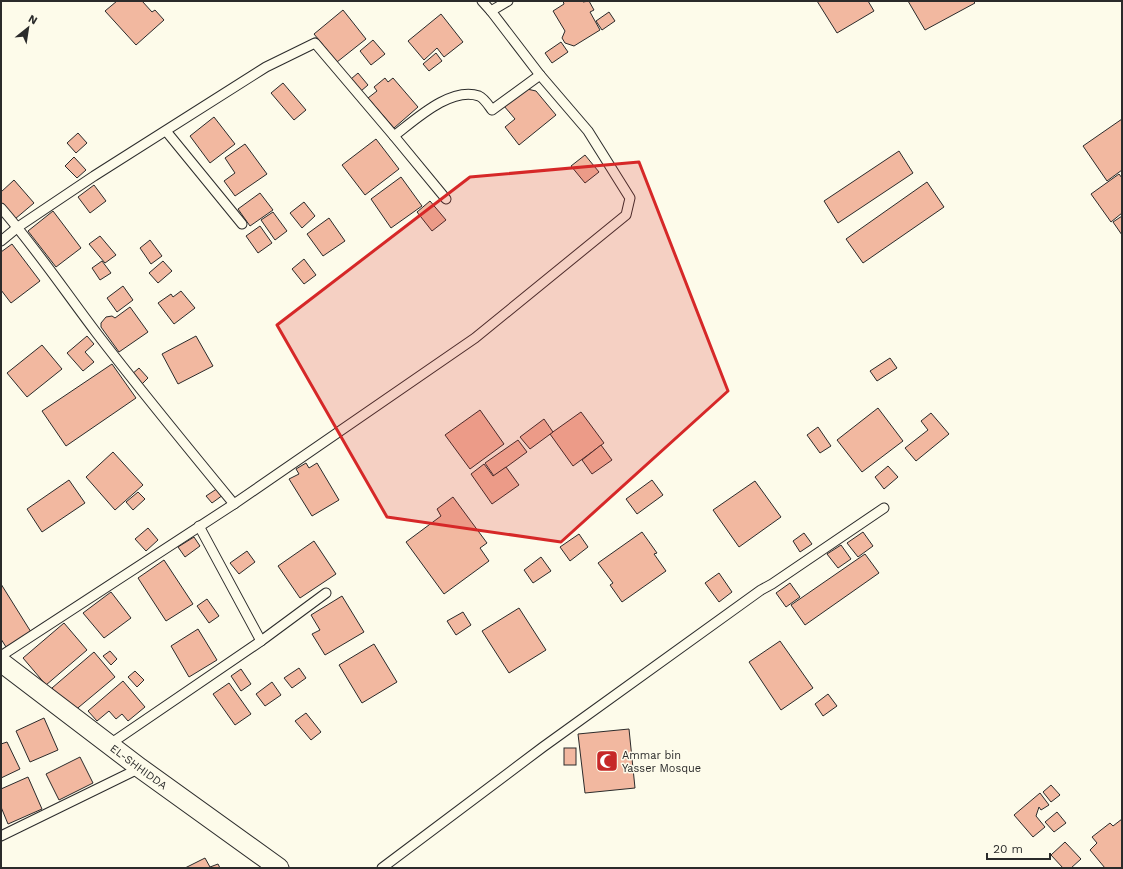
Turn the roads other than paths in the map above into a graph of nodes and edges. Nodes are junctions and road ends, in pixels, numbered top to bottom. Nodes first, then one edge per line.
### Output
1 (482, 1) edge
2 (508, 1) edge
3 (491, 11) junction
4 (540, 74) junction
5 (166, 131) junction
6 (394, 136) junction
7 (446, 199) dead end
8 (1, 208) edge
9 (242, 224) dead end
10 (18, 227) junction
11 (1, 241) edge
12 (234, 504) junction
13 (884, 508) dead end
14 (199, 526) junction
15 (326, 593) dead end
16 (261, 641) junction
17 (1, 656) edge
18 (1, 662) edge
19 (110, 744) junction
20 (140, 768) junction
21 (1, 836) edge
22 (279, 868) edge
23 (382, 868) edge

1 - 3 lane
2 - 3 lane
3 - 4 lane
4 - 6 lane
4 - 12 lane
5 - 6 lane
5 - 9 lane
5 - 10 lane
6 - 7 lane
8 - 10 lane
10 - 11 lane
10 - 12 lane
12 - 14 lane
13 - 23 lane
14 - 16 lane
14 - 17 lane
15 - 16 lane
16 - 19 lane
18 - 19 street, EL-SHHIDDA
19 - 20 street, EL-SHHIDDA
20 - 21 lane
20 - 22 street, EL-SHHIDDA

